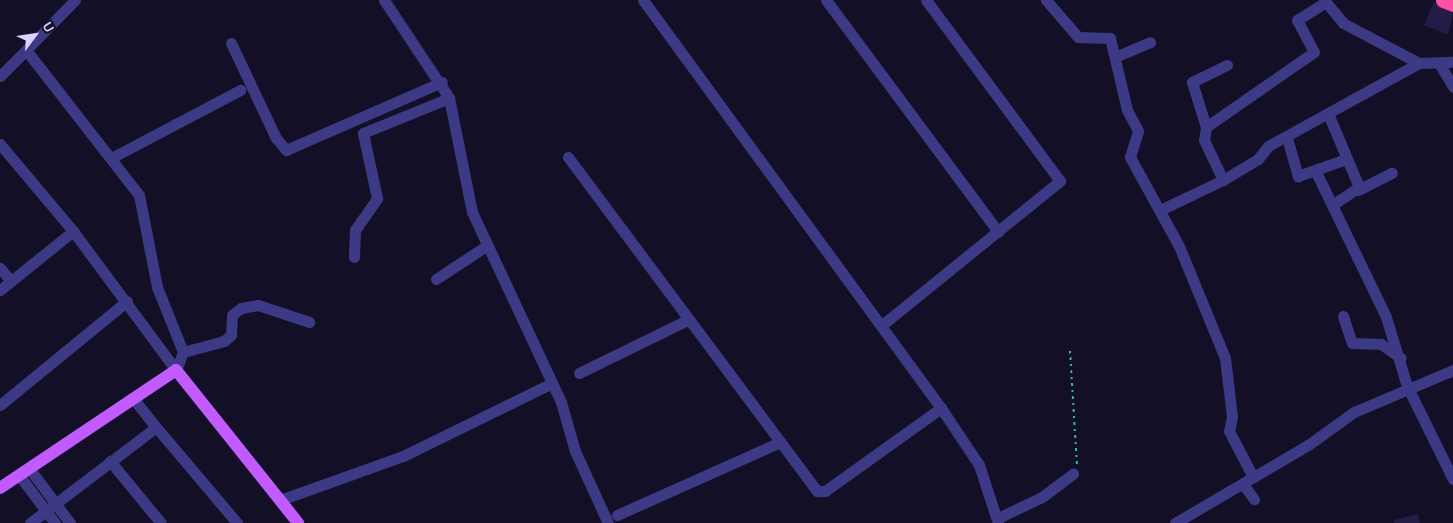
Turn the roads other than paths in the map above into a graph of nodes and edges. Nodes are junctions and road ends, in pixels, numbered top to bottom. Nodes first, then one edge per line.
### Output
1 (75, 0) edge
2 (384, 0) edge
3 (643, 0) edge
4 (826, 0) edge
5 (926, 0) edge
6 (1046, 0) edge
7 (1443, 0) edge
8 (1325, 1) edge
9 (1453, 4) edge
10 (1150, 42) dead end
11 (231, 43) dead end
12 (26, 50) junction
13 (1114, 57) junction
14 (1453, 62) edge
15 (1419, 63) junction
16 (1440, 65) junction
17 (1227, 66) dead end
18 (0, 76) edge
19 (442, 82) junction
20 (1453, 87) edge
21 (240, 90) dead end
22 (449, 98) junction
23 (1329, 116) junction
24 (1206, 127) junction
25 (1287, 138) junction
26 (0, 144) edge
27 (113, 157) junction
28 (568, 157) dead end
29 (1346, 159) junction
30 (1316, 172) junction
31 (1392, 172) dead end
32 (1223, 180) junction
33 (1358, 190) junction
34 (1332, 205) junction
35 (1160, 210) junction
36 (73, 231) junction
37 (998, 232) junction
38 (486, 246) junction
39 (354, 257) dead end
40 (0, 268) edge
41 (436, 279) dead end
42 (11, 281) junction
43 (0, 290) edge
44 (127, 301) junction
45 (1343, 316) dead end
46 (687, 320) junction
47 (309, 322) dead end
48 (882, 325) junction
49 (183, 352) junction
50 (1401, 358) junction
51 (176, 370) junction
52 (1453, 370) edge
53 (579, 372) dead end
54 (552, 383) junction
55 (1407, 386) junction
56 (133, 398) junction
57 (0, 405) edge
58 (941, 408) junction
59 (156, 427) junction
60 (780, 442) junction
61 (110, 460) junction
62 (24, 472) junction
63 (1072, 474) road end
64 (1254, 477) junction
65 (1453, 479) edge
66 (1243, 484) junction
67 (0, 488) edge
68 (1254, 499) dead end
69 (280, 500) junction
70 (54, 504) junction
71 (45, 511) junction
72 (618, 515) dead end
73 (998, 520) edge
74 (30, 523) edge
75 (55, 523) edge
76 (70, 523) edge
77 (161, 523) edge
78 (237, 523) edge
79 (298, 523) edge
80 (608, 523) edge
81 (1175, 523) edge

1 - 12 street
2 - 19 street
3 - 48 street
4 - 37 street
5 - 37 street
6 - 13 street
7 - 9 highway
8 - 15 street
8 - 24 street
10 - 13 street
11 - 19 street
12 - 18 street
12 - 27 street
13 - 35 street
14 - 16 street
15 - 16 street
15 - 23 street
16 - 20 street
17 - 24 street
19 - 22 street
21 - 27 street
22 - 38 street
22 - 39 street
23 - 25 street
23 - 29 street
24 - 32 street
25 - 30 street
25 - 32 street
26 - 36 street
27 - 49 street
28 - 46 street
29 - 30 street
29 - 33 street
30 - 34 street
31 - 33 street
32 - 35 street
33 - 34 street
34 - 50 street
35 - 64 street
36 - 42 street
36 - 44 street
37 - 48 street
38 - 41 street
38 - 54 street
40 - 42 street
42 - 43 street
44 - 51 street
44 - 57 street
45 - 50 street
46 - 53 street
46 - 60 street
47 - 49 street
48 - 58 street
49 - 51 street
50 - 55 street
51 - 56 main road
51 - 69 main road
52 - 55 street
54 - 69 street
54 - 80 street
55 - 64 street
55 - 65 street
56 - 59 street
56 - 62 main road
58 - 60 street
58 - 73 street
59 - 61 street
59 - 78 street
60 - 72 street
61 - 70 street
61 - 77 street
62 - 67 main road
62 - 70 street
62 - 71 street
63 - 73 street
64 - 66 street
66 - 68 street
66 - 81 street
69 - 79 main road
70 - 71 street
70 - 76 street
71 - 74 street
71 - 75 street

